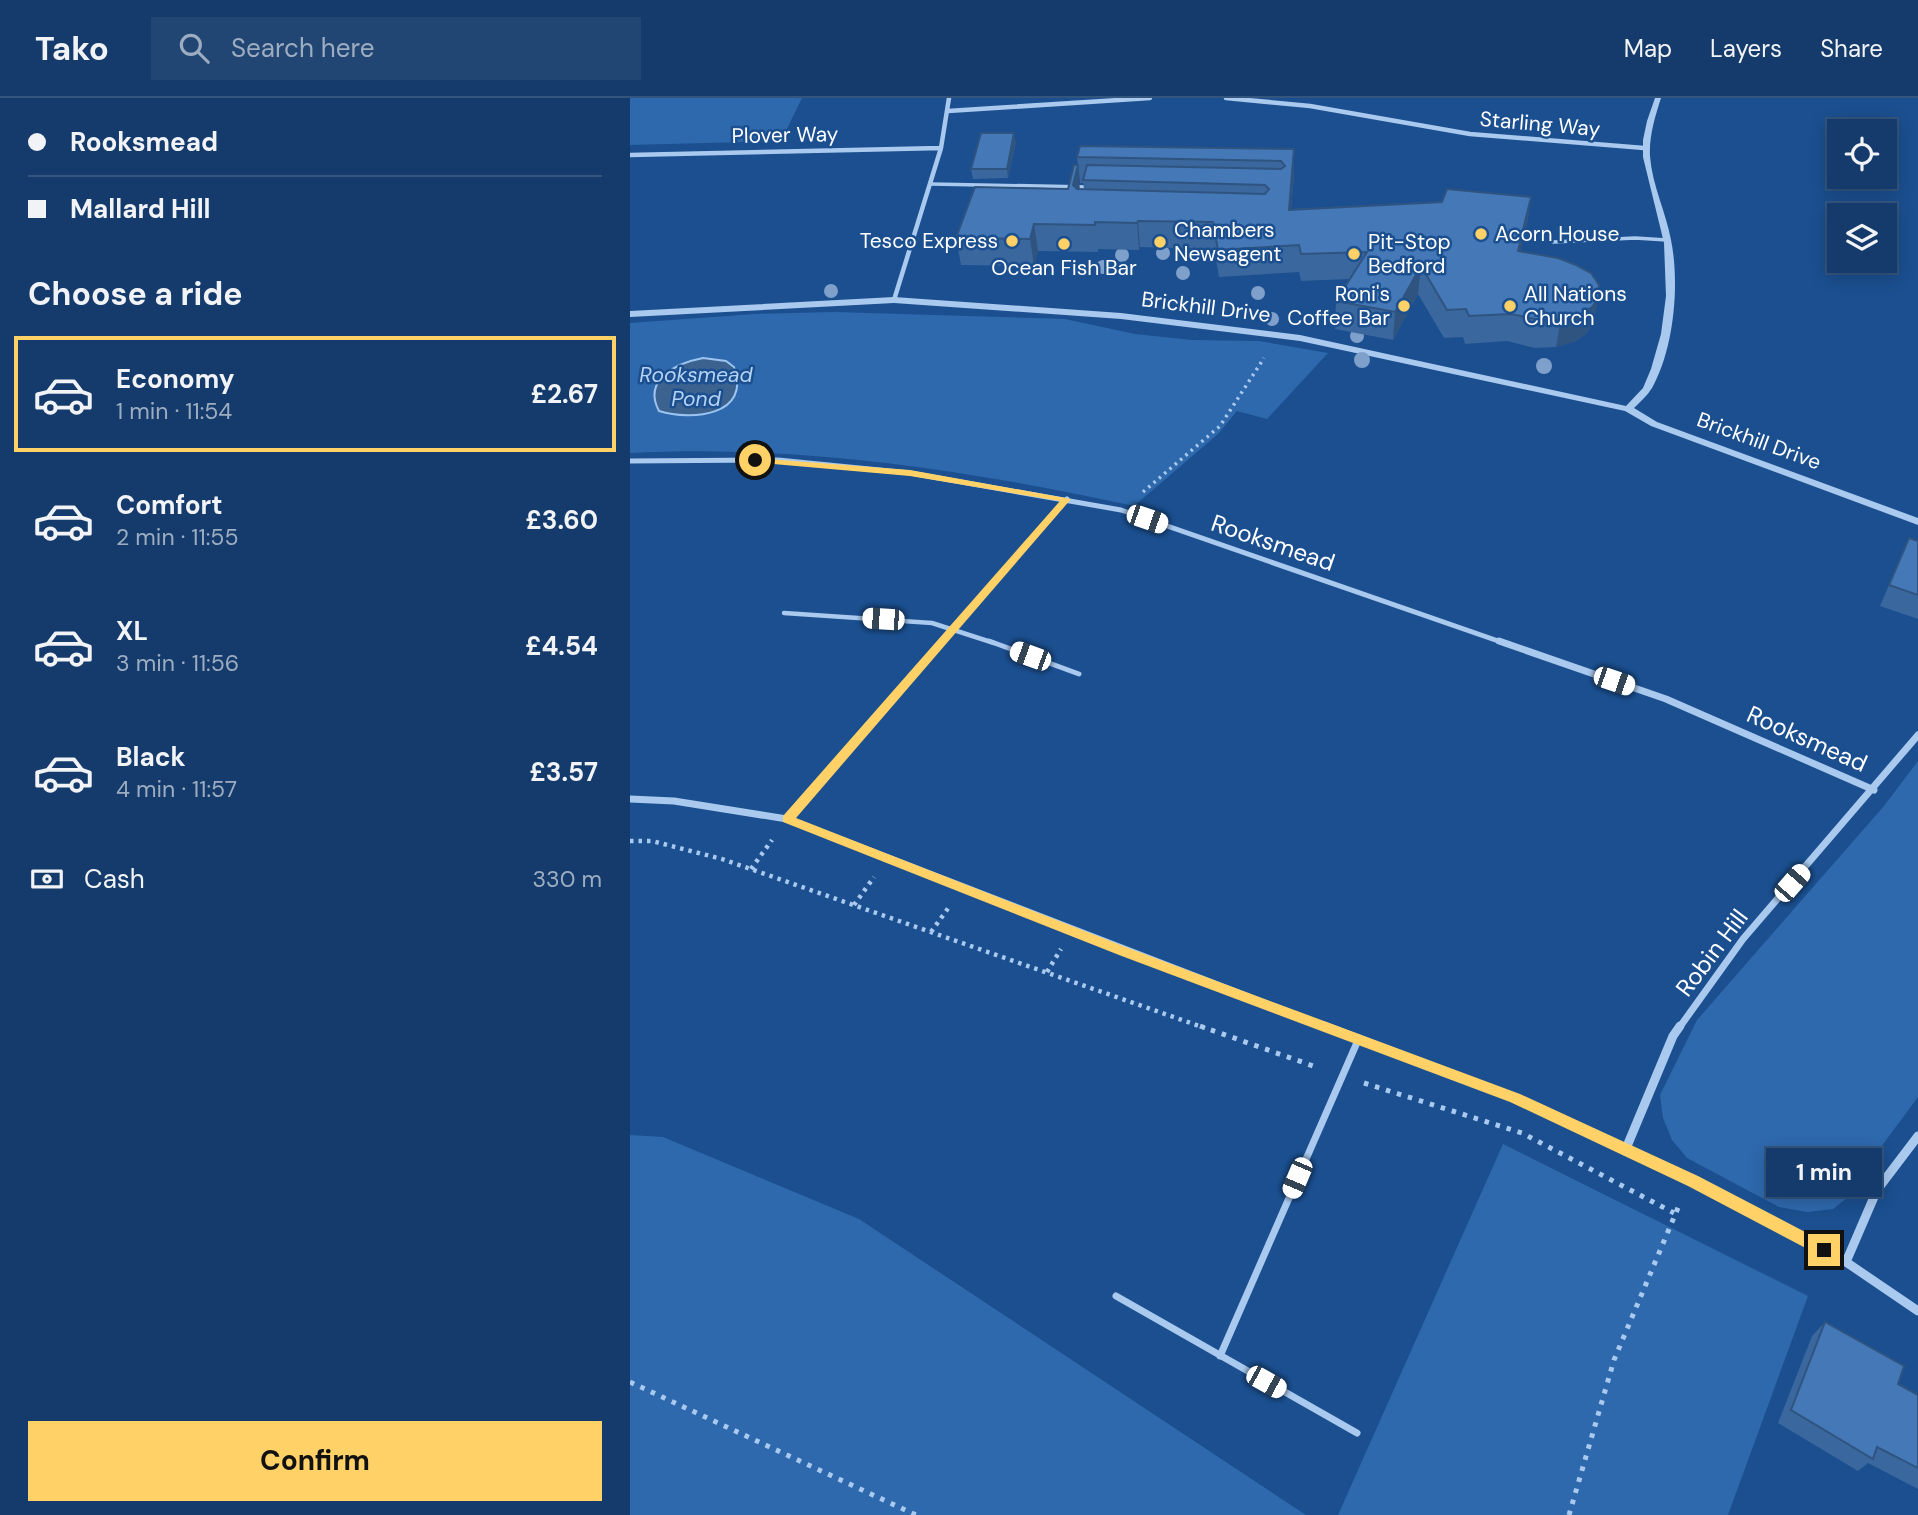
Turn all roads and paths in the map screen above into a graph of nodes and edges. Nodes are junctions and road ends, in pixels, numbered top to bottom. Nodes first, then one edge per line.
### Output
1 (949, 98) edge
2 (1150, 98) edge
3 (1226, 98) edge
4 (1658, 98) edge
5 (948, 111) junction
6 (941, 148) junction
7 (1644, 148) junction
8 (630, 155) edge
9 (931, 184) junction
10 (1086, 187) junction
11 (1100, 187) edge
12 (1083, 199) edge
13 (1667, 240) junction
14 (1552, 243) dead end
15 (894, 299) junction
16 (630, 314) edge
17 (1258, 333) junction
18 (1628, 409) junction
19 (630, 461) edge
20 (1067, 499) junction
21 (1121, 510) junction
22 (1918, 522) edge
23 (784, 613) dead end
24 (956, 629) junction
25 (1079, 674) dead end
26 (1918, 735) edge
27 (1874, 790) junction
28 (630, 799) edge
29 (788, 819) junction
30 (630, 841) edge
31 (887, 859) junction
32 (751, 869) junction
33 (854, 905) junction
34 (1359, 1038) junction
35 (1341, 1076) junction
36 (1918, 1136) edge
37 (1625, 1151) junction
38 (1693, 1181) junction
39 (1674, 1213) junction
40 (1846, 1262) junction
41 (1116, 1296) dead end
42 (1918, 1311) edge
43 (1220, 1356) junction
44 (630, 1382) edge
45 (1357, 1433) dead end
46 (916, 1515) edge
47 (1569, 1515) edge

1 - 5 street
2 - 5 street
3 - 7 street, Starling Way
4 - 7 street
5 - 6 street
6 - 8 street, Plover Way
6 - 9 street
7 - 13 street
9 - 10 lane
9 - 15 street
10 - 11 lane
10 - 12 lane
13 - 14 lane
13 - 18 street
15 - 16 street, Brickhill Drive
15 - 17 street, Brickhill Drive
17 - 18 street, Brickhill Drive
17 - 21 path
18 - 22 street, Brickhill Drive
19 - 20 street, Rooksmead
20 - 21 street, Rooksmead
20 - 24 street
21 - 27 street, Rooksmead
23 - 24 lane
24 - 25 lane
24 - 29 street
26 - 27 street, Robin Hill
27 - 37 street, Robin Hill
28 - 29 street
29 - 31 street
29 - 32 path
30 - 32 path
31 - 33 path
31 - 34 street
32 - 33 path
33 - 35 path
34 - 35 lane
34 - 37 street
35 - 39 path
35 - 43 lane
36 - 40 street
37 - 38 street
38 - 39 path
38 - 40 street
39 - 47 path
40 - 42 street
41 - 43 lane
43 - 45 lane
44 - 46 path

